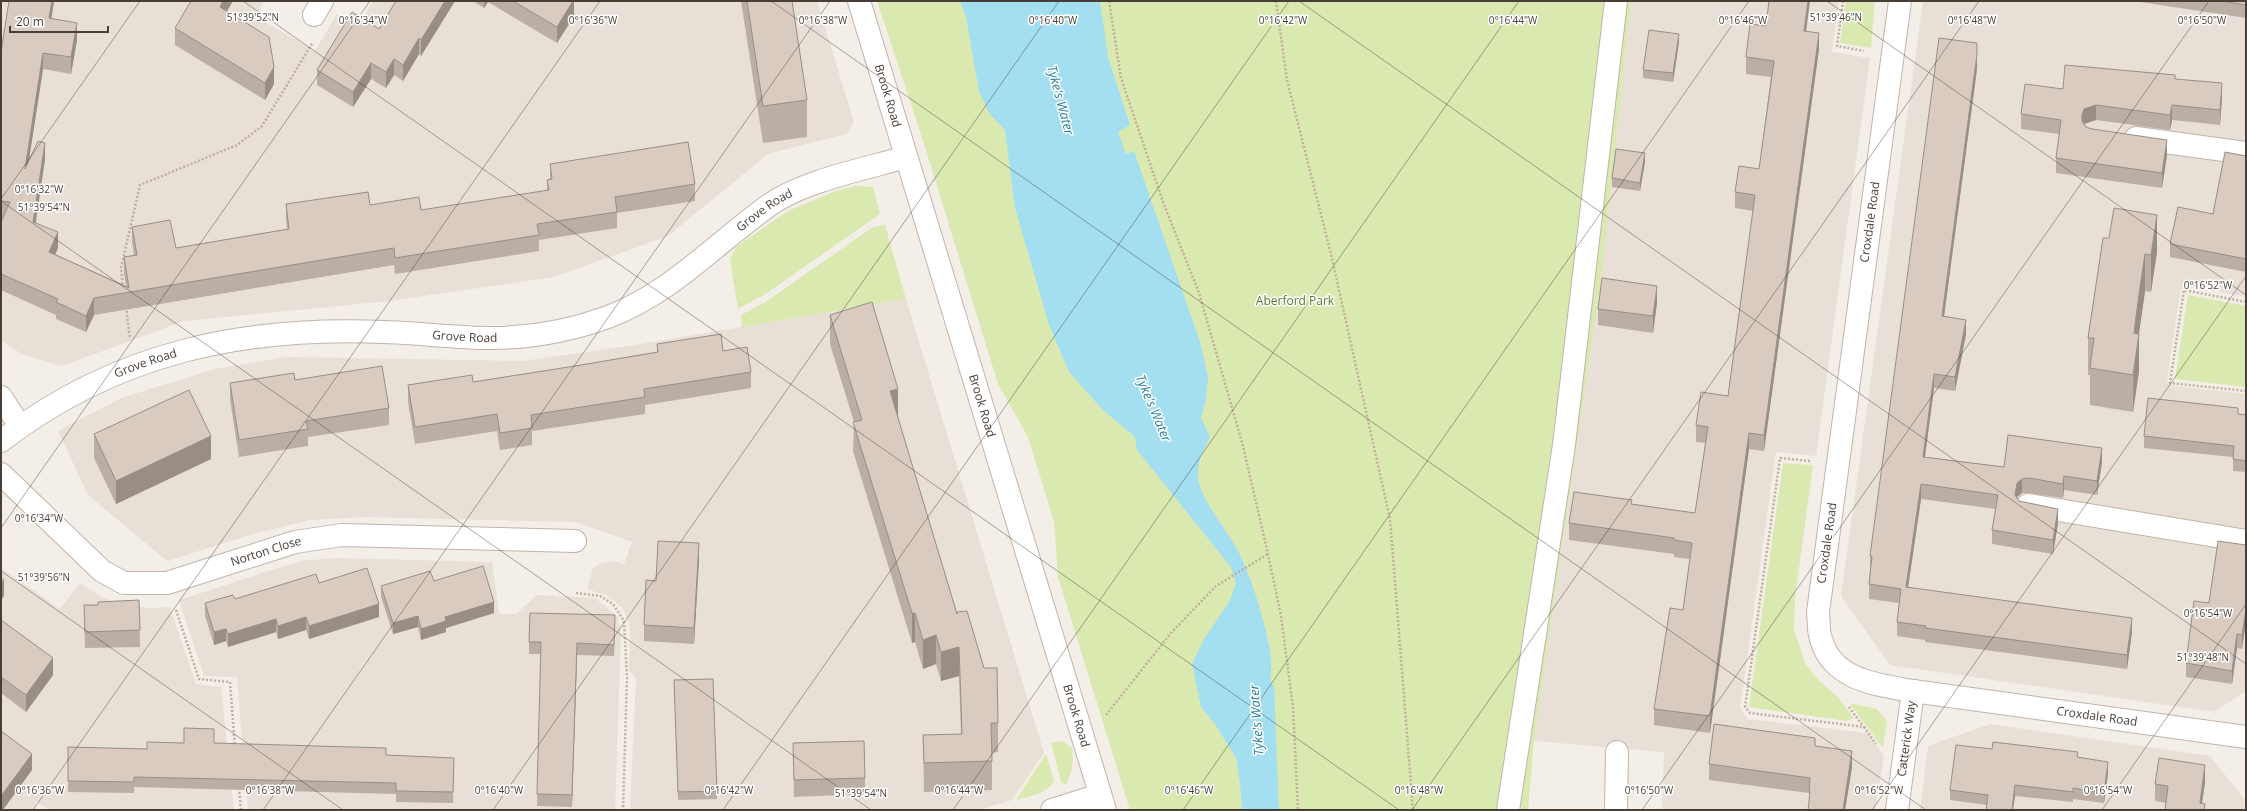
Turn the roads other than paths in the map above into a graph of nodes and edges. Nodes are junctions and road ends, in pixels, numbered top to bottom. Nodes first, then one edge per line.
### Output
1 (859, 1) edge
2 (1616, 1) edge
3 (1900, 1) edge
4 (2117, 135) edge
5 (2246, 153) edge
6 (906, 157) junction
7 (1, 397) edge
8 (20, 426) junction
9 (1, 440) edge
10 (1, 474) edge
11 (2027, 505) edge
12 (575, 541) dead end
13 (2246, 542) edge
14 (1913, 692) junction
15 (2246, 737) edge
16 (1617, 752) dead end
17 (1102, 802) edge
18 (1052, 810) edge
19 (1508, 810) edge
20 (1616, 810) edge
21 (1897, 810) edge

1 - 6 street, Brook Road
2 - 19 street
3 - 14 street, Croxdale Road
4 - 5 street
6 - 8 street, Grove Road
6 - 17 street, Brook Road
7 - 8 street
8 - 9 street, Grove Road
10 - 12 street, Norton Close
11 - 13 street
14 - 15 street, Croxdale Road
14 - 21 street, Catterick Way
16 - 20 street
17 - 18 street

